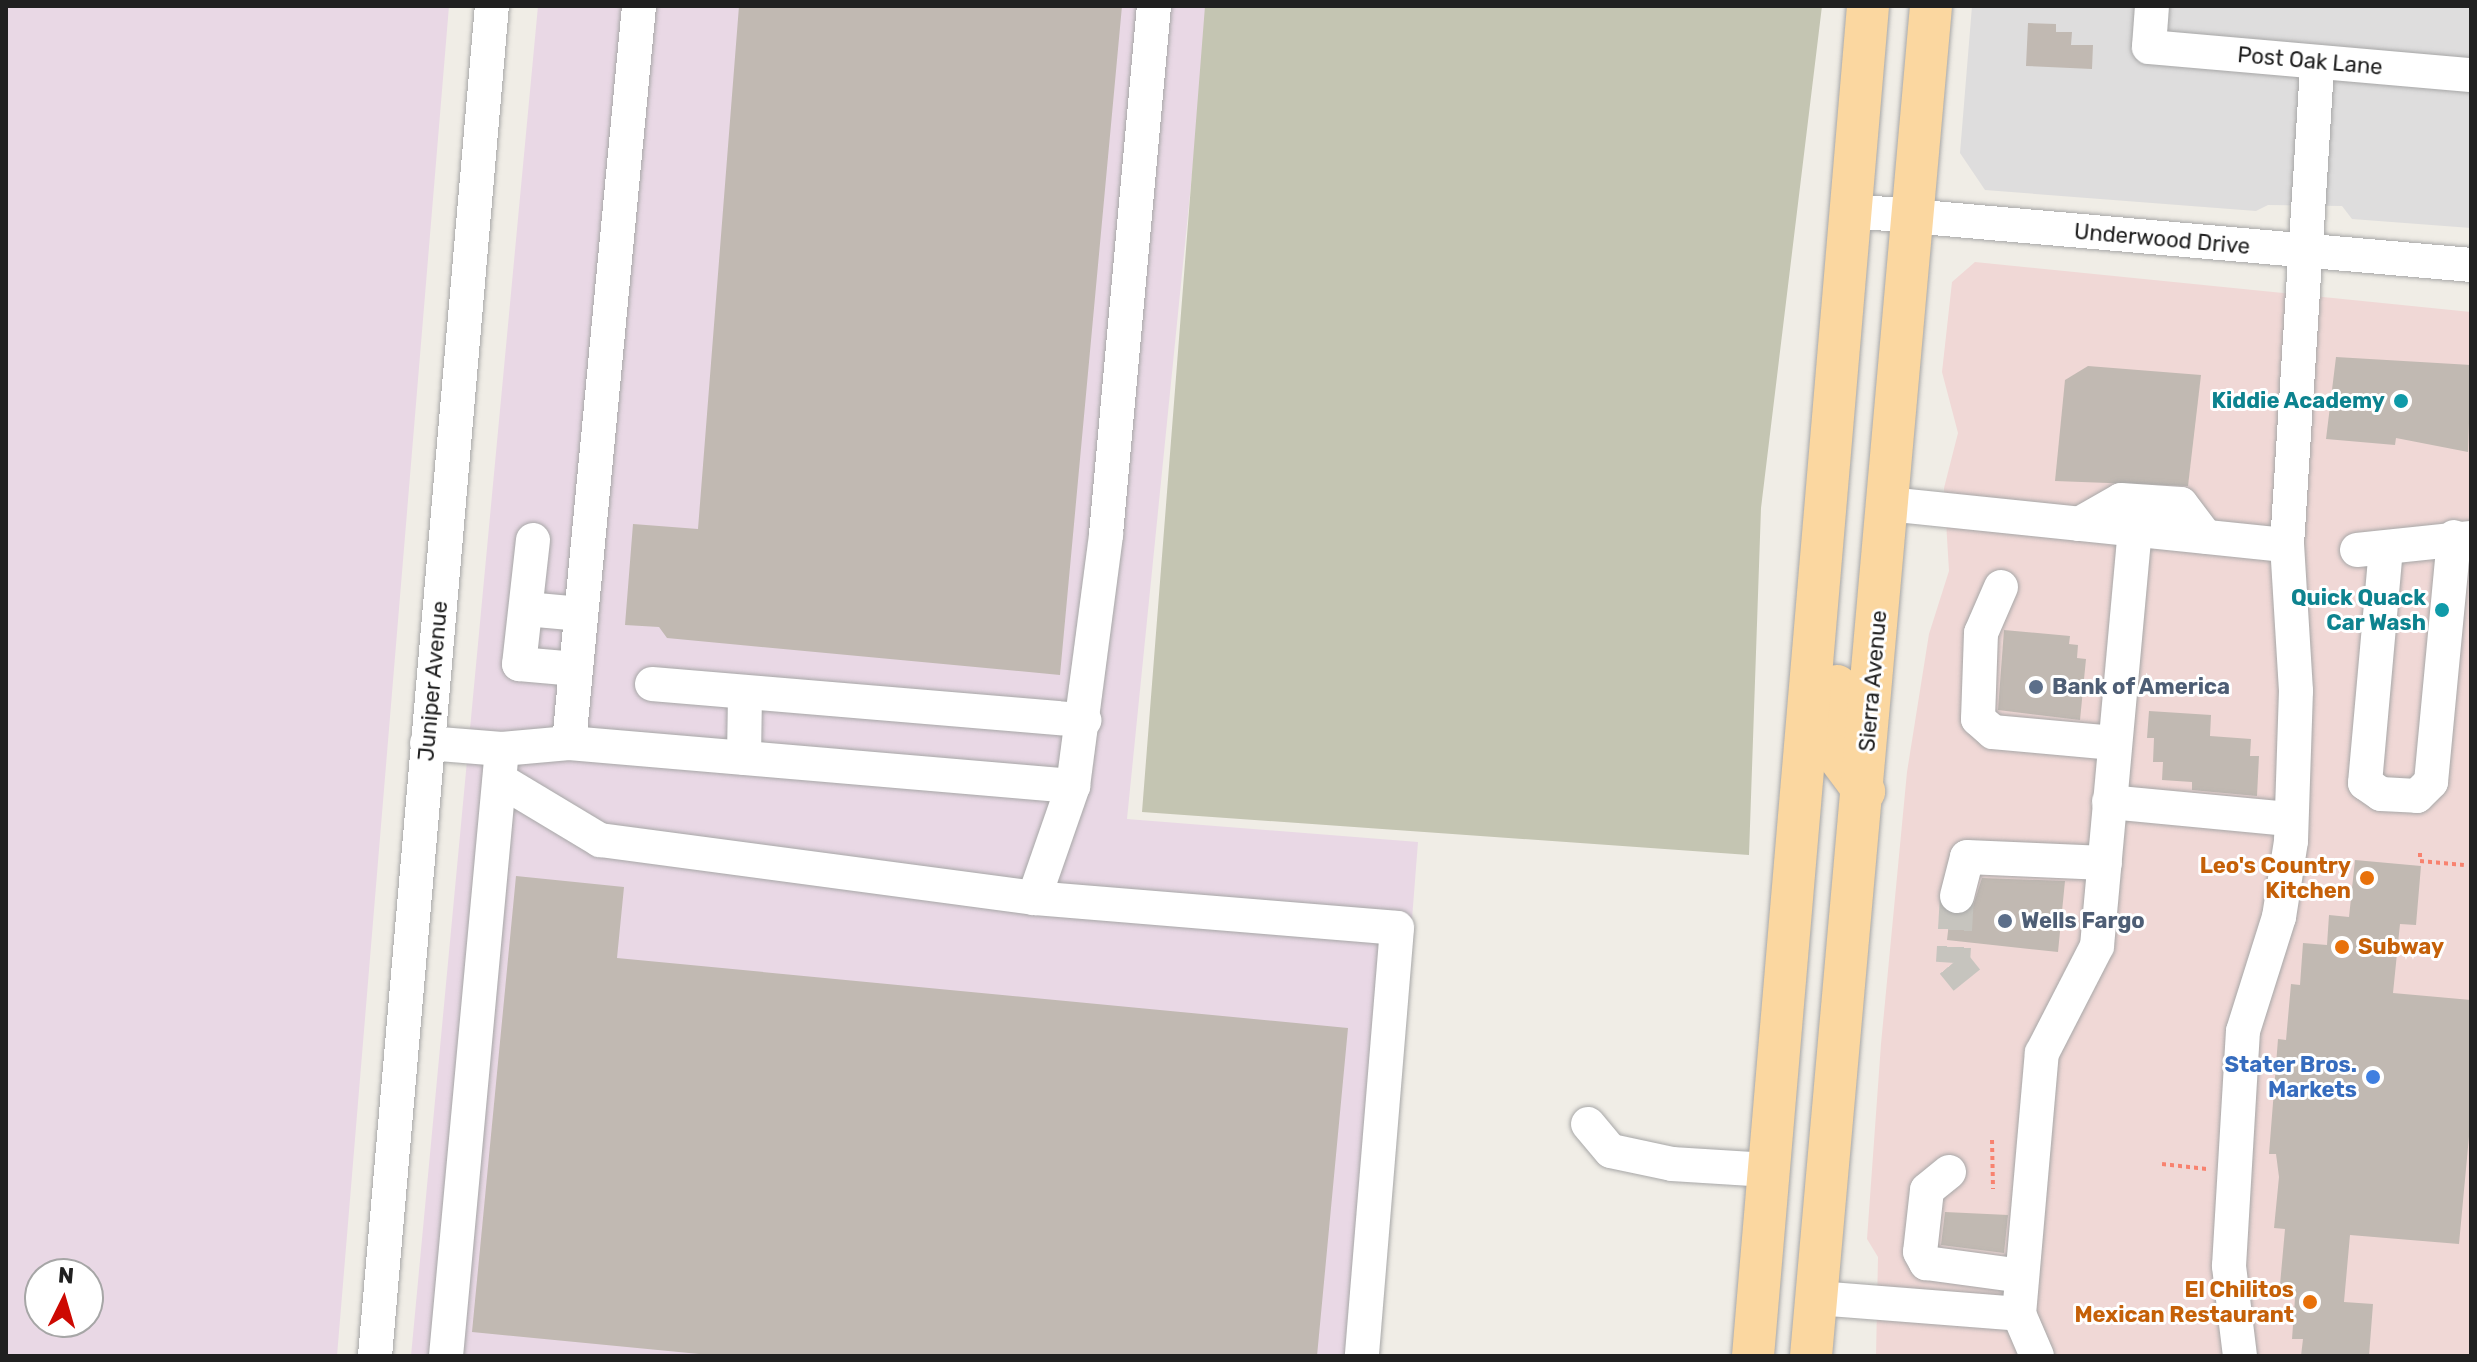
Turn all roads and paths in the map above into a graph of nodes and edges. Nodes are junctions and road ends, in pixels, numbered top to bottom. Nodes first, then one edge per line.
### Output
1 (492, 6) edge
2 (639, 6) edge
3 (1154, 6) edge
4 (1868, 6) edge
5 (1931, 6) edge
6 (2152, 6) edge
7 (2317, 62) junction
8 (2471, 75) edge
9 (1853, 211) junction
10 (1914, 218) junction
11 (2302, 251) junction
12 (2471, 265) edge
13 (1830, 451) junction
14 (1888, 504) junction
15 (2079, 524) junction
16 (2135, 529) junction
17 (2206, 537) junction
18 (2462, 537) edge
19 (533, 540) dead end
20 (2287, 545) junction
21 (2001, 587) dead end
22 (526, 609) junction
23 (581, 614) junction
24 (576, 669) junction
25 (652, 684) dead end
26 (745, 693) junction
27 (1085, 720) junction
28 (427, 743) junction
29 (569, 743) junction
30 (2114, 743) junction
31 (744, 758) junction
32 (501, 765) junction
33 (1073, 786) junction
34 (1864, 791) junction
35 (2109, 802) junction
36 (2290, 819) junction
37 (2420, 853) dead end
38 (2105, 863) junction
39 (2464, 865) dead end
40 (1957, 896) tunnel mouth
41 (1034, 898) junction
42 (1588, 1124) dead end
43 (1992, 1140) dead end
44 (1768, 1170) junction
45 (1949, 1172) dead end
46 (1993, 1189) dead end
47 (2022, 1276) junction
48 (1817, 1298) junction
49 (2019, 1314) junction
50 (375, 1356) edge
51 (446, 1356) edge
52 (1362, 1356) edge
53 (1753, 1356) edge
54 (1811, 1356) edge
55 (2037, 1356) edge
56 (2240, 1356) edge

1 - 28 street, Juniper Avenue
2 - 23 street
3 - 27 street
4 - 9 main road
5 - 10 main road, Sierra Avenue
6 - 7 street, Post Oak Lane
7 - 8 street, Post Oak Lane
7 - 11 street
9 - 10 street, Underwood Drive
9 - 13 main road
10 - 11 street, Underwood Drive
10 - 14 main road, Sierra Avenue
11 - 12 street, Underwood Drive
11 - 20 street
13 - 34 main road
13 - 44 main road
14 - 15 street
14 - 34 main road, Sierra Avenue
15 - 16 street
15 - 17 street
16 - 17 street
16 - 30 street
17 - 20 street
18 - 18 street
19 - 22 street
20 - 36 street
21 - 30 street
22 - 23 street
22 - 24 street
23 - 24 street
24 - 29 street
25 - 26 street
26 - 27 street
26 - 31 street
27 - 33 street
28 - 32 street
28 - 50 street, Juniper Avenue
29 - 31 street
29 - 32 street
30 - 35 street
31 - 33 street
32 - 41 street
32 - 51 street
33 - 41 street
34 - 48 main road, Sierra Avenue
35 - 36 street
35 - 38 street
36 - 56 street
37 - 39 path
38 - 40 street
38 - 47 street
41 - 52 street
42 - 44 street
43 - 46 path
44 - 53 main road
45 - 47 street
47 - 49 street
48 - 49 street
48 - 54 main road, Sierra Avenue
49 - 55 street

